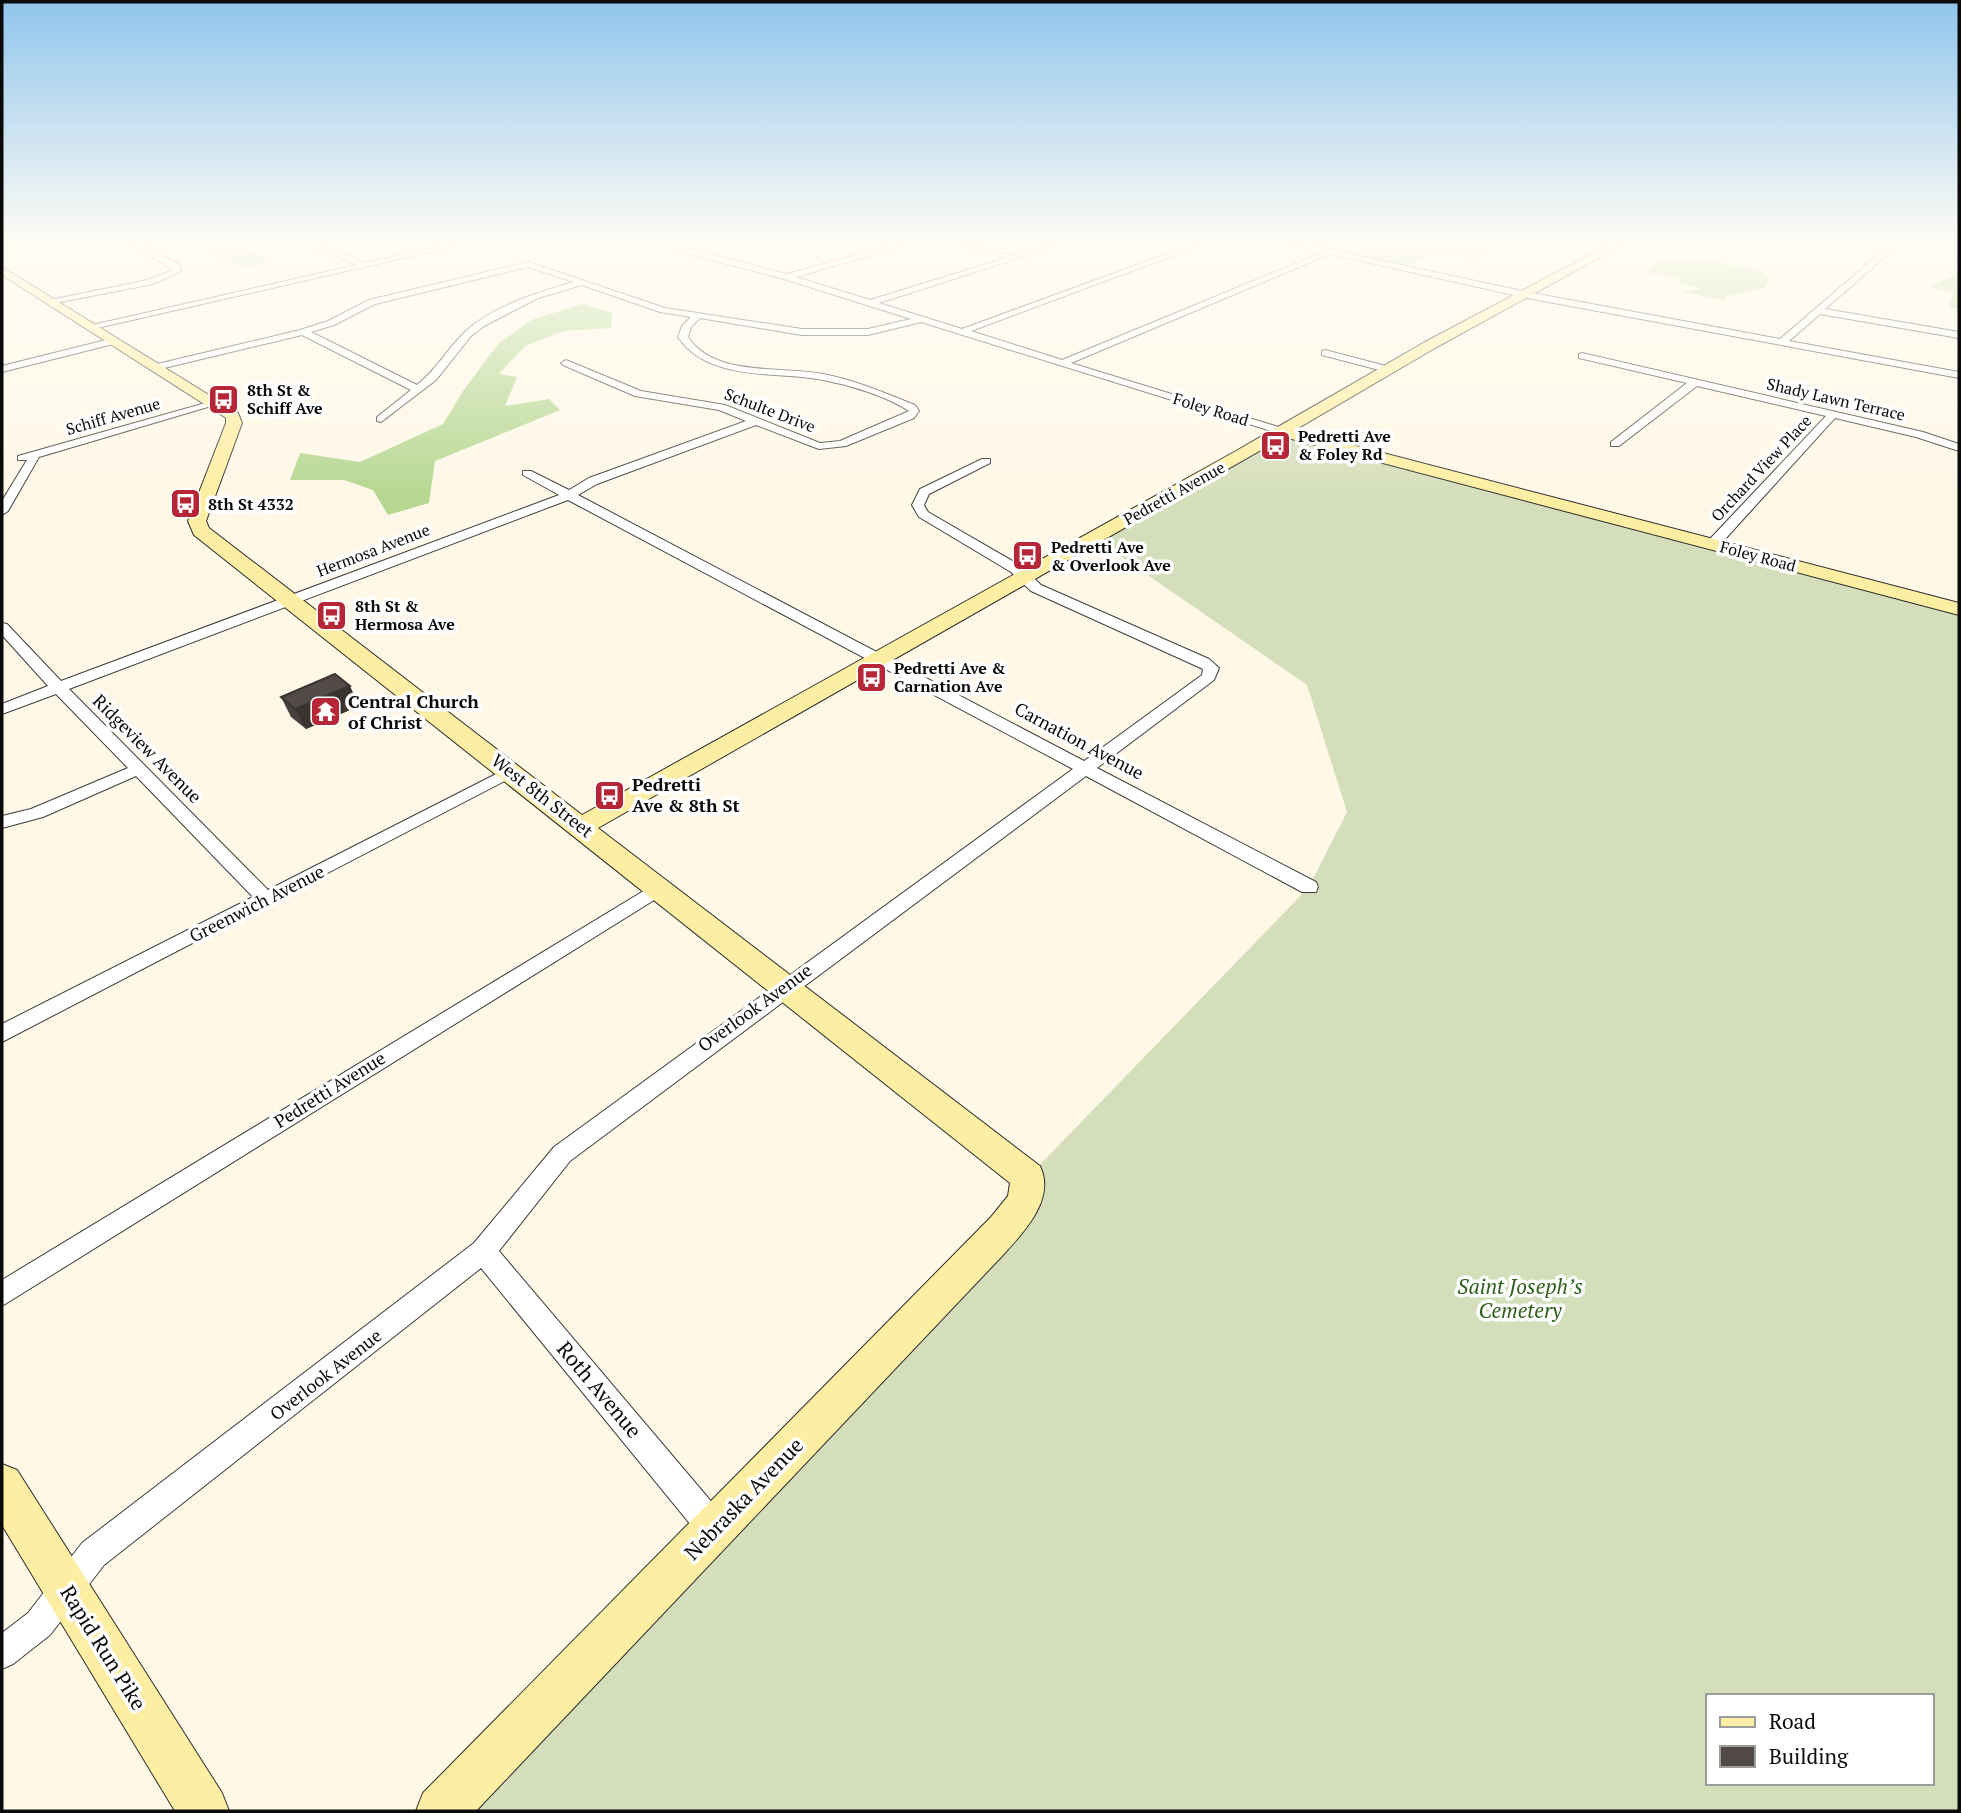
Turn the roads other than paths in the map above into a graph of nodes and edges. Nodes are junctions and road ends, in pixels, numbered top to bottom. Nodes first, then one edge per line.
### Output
1 (95, 328) edge
2 (315, 328) edge
3 (476, 328) edge
4 (686, 328) edge
5 (775, 328) edge
6 (891, 328) edge
7 (950, 328) edge
8 (970, 328) edge
9 (1147, 328) edge
10 (1465, 328) edge
11 (1704, 328) edge
12 (1799, 328) edge
13 (1916, 328) edge
14 (303, 331) junction
15 (961, 331) junction
16 (1959, 335) edge
17 (114, 341) junction
18 (1782, 342) junction
19 (1325, 352) dead end
20 (1582, 356) dead end
21 (566, 363) dead end
22 (1062, 363) junction
23 (156, 367) junction
24 (2, 369) edge
25 (1387, 369) junction
26 (1959, 375) edge
27 (1695, 382) junction
28 (418, 390) junction
29 (213, 404) junction
30 (1833, 414) junction
31 (382, 419) dead end
32 (756, 421) junction
33 (1281, 431) junction
34 (1615, 444) dead end
35 (1958, 446) edge
36 (986, 461) dead end
37 (527, 473) dead end
38 (570, 495) junction
39 (2, 511) edge
40 (1713, 544) junction
41 (1023, 578) junction
42 (291, 600) junction
43 (1959, 608) edge
44 (2, 627) edge
45 (879, 659) junction
46 (59, 688) junction
47 (2, 709) edge
48 (1084, 767) junction
49 (139, 769) junction
50 (512, 773) junction
51 (2, 822) edge
52 (582, 826) junction
53 (660, 887) junction
54 (1309, 887) dead end
55 (266, 899) junction
56 (783, 988) junction
57 (2, 1034) edge
58 (1028, 1177) joint
59 (483, 1251) junction
60 (2, 1294) edge
61 (2, 1485) edge
62 (715, 1530) junction
63 (66, 1590) junction
64 (2, 1653) edge
65 (204, 1811) edge
66 (441, 1811) edge

1 - 17 street, West 8th Street
2 - 14 street
3 - 28 street
4 - 32 street, Schulte Drive
5 - 6 street
7 - 15 street, Foley Road
8 - 15 street
9 - 22 street
10 - 25 street, Pedretti Avenue
11 - 18 street
12 - 18 street
13 - 16 street
14 - 23 street
14 - 28 street
15 - 22 street, Foley Road
17 - 23 street, West 8th Street
17 - 24 street
18 - 26 street
19 - 25 street
20 - 27 street, Shady Lawn Terrace
21 - 32 street, Schulte Drive
22 - 33 street, Foley Road
23 - 29 street, West 8th Street
25 - 33 street, Pedretti Avenue
27 - 30 street, Shady Lawn Terrace
27 - 34 street
28 - 31 street
29 - 39 street, Schiff Avenue
29 - 42 street, West 8th Street
30 - 35 street, Shady Lawn Terrace
30 - 40 street, Orchard View Place
32 - 38 street, Hermosa Avenue
33 - 40 street, Foley Road
33 - 41 street, Pedretti Avenue
36 - 41 street, Overlook Avenue
37 - 38 street, Carnation Avenue
38 - 42 street, Hermosa Avenue
38 - 45 street, Carnation Avenue
40 - 43 street, Foley Road
41 - 45 street, Pedretti Avenue
41 - 48 street, Overlook Avenue
42 - 46 street, Hermosa Avenue
42 - 50 street, West 8th Street
44 - 46 street, Ridgeview Avenue
45 - 48 street, Carnation Avenue
45 - 52 street, Pedretti Avenue
46 - 47 street, Hermosa Avenue
46 - 49 street, Ridgeview Avenue
48 - 54 street, Carnation Avenue
48 - 56 street, Overlook Avenue
49 - 51 street
49 - 55 street, Ridgeview Avenue
50 - 52 street, West 8th Street
50 - 55 street, Greenwich Avenue
52 - 53 street, West 8th Street
53 - 56 street, West 8th Street
53 - 60 street, Pedretti Avenue
55 - 57 street, Greenwich Avenue
56 - 58 street, West 8th Street
56 - 59 street, Overlook Avenue
58 - 62 street, Nebraska Avenue
59 - 62 street, Roth Avenue
59 - 63 street, Overlook Avenue
61 - 63 street, Rapid Run Pike
62 - 66 street, Nebraska Avenue
63 - 64 street, Overlook Avenue
63 - 65 street, Rapid Run Pike

